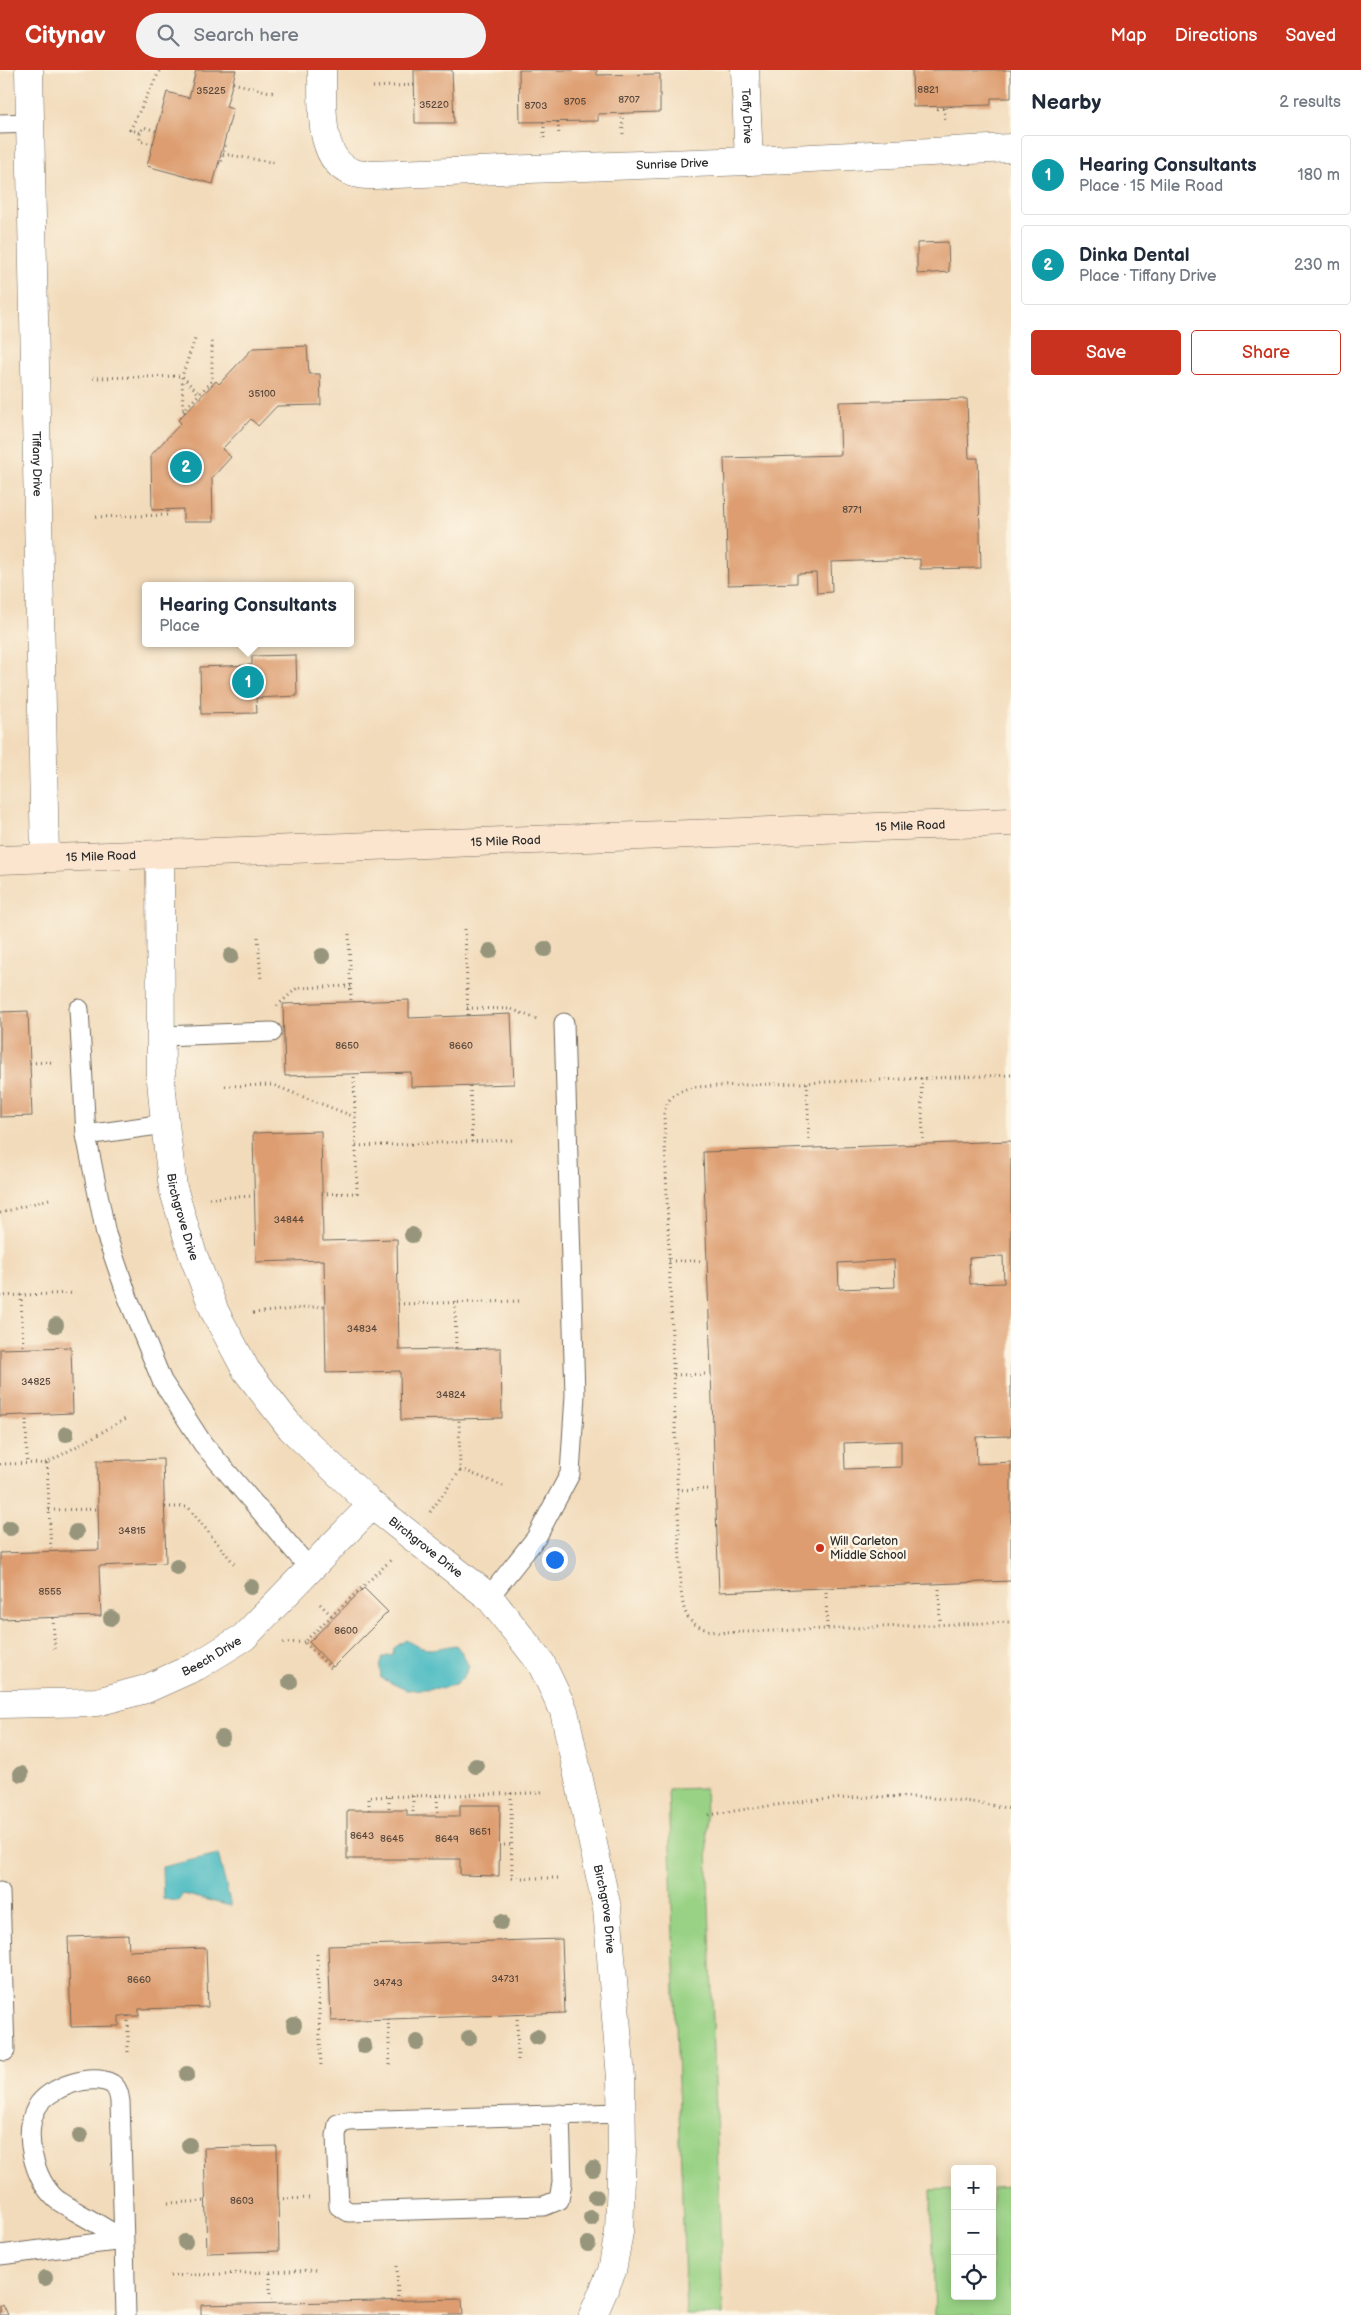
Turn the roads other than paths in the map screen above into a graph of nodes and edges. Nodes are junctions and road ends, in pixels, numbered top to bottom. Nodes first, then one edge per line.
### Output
1 (29, 70) edge
2 (322, 70) edge
3 (745, 70) edge
4 (30, 123) junction
5 (0, 124) edge
6 (1011, 148) edge
7 (749, 161) junction
8 (1011, 822) edge
9 (160, 855) junction
10 (45, 858) junction
11 (0, 860) edge
12 (79, 1009) dead end
13 (555, 1023) road end
14 (272, 1032) dead end
15 (162, 1036) junction
16 (165, 1124) junction
17 (86, 1135) junction
18 (372, 1505) junction
19 (310, 1569) junction
20 (489, 1598) junction
21 (0, 1704) edge
22 (0, 1892) edge
23 (5, 2051) dead end
24 (622, 2113) junction
25 (560, 2114) junction
26 (124, 2240) junction
27 (0, 2255) edge
28 (126, 2315) edge
29 (593, 2315) edge

1 - 4 street, Tiffany Drive
2 - 7 street, Sunrise Drive
3 - 7 street, Taffy Drive
4 - 5 lane
4 - 10 street, Tiffany Drive
6 - 7 street, Sunrise Drive
8 - 9 main road, 15 Mile Road
9 - 10 main road, 15 Mile Road
9 - 15 street, Birchgrove Drive
10 - 11 main road, 15 Mile Road
12 - 17 lane
13 - 20 lane
14 - 15 lane
15 - 16 street, Birchgrove Drive
16 - 17 lane
16 - 18 street, Birchgrove Drive
17 - 19 lane
18 - 19 street, Beech Drive
18 - 20 street, Birchgrove Drive
19 - 21 street, Beech Drive
20 - 24 street, Birchgrove Drive
22 - 23 lane
24 - 25 lane
24 - 29 street, Birchgrove Drive
25 - 25 lane
26 - 26 lane
26 - 27 lane
26 - 28 lane

